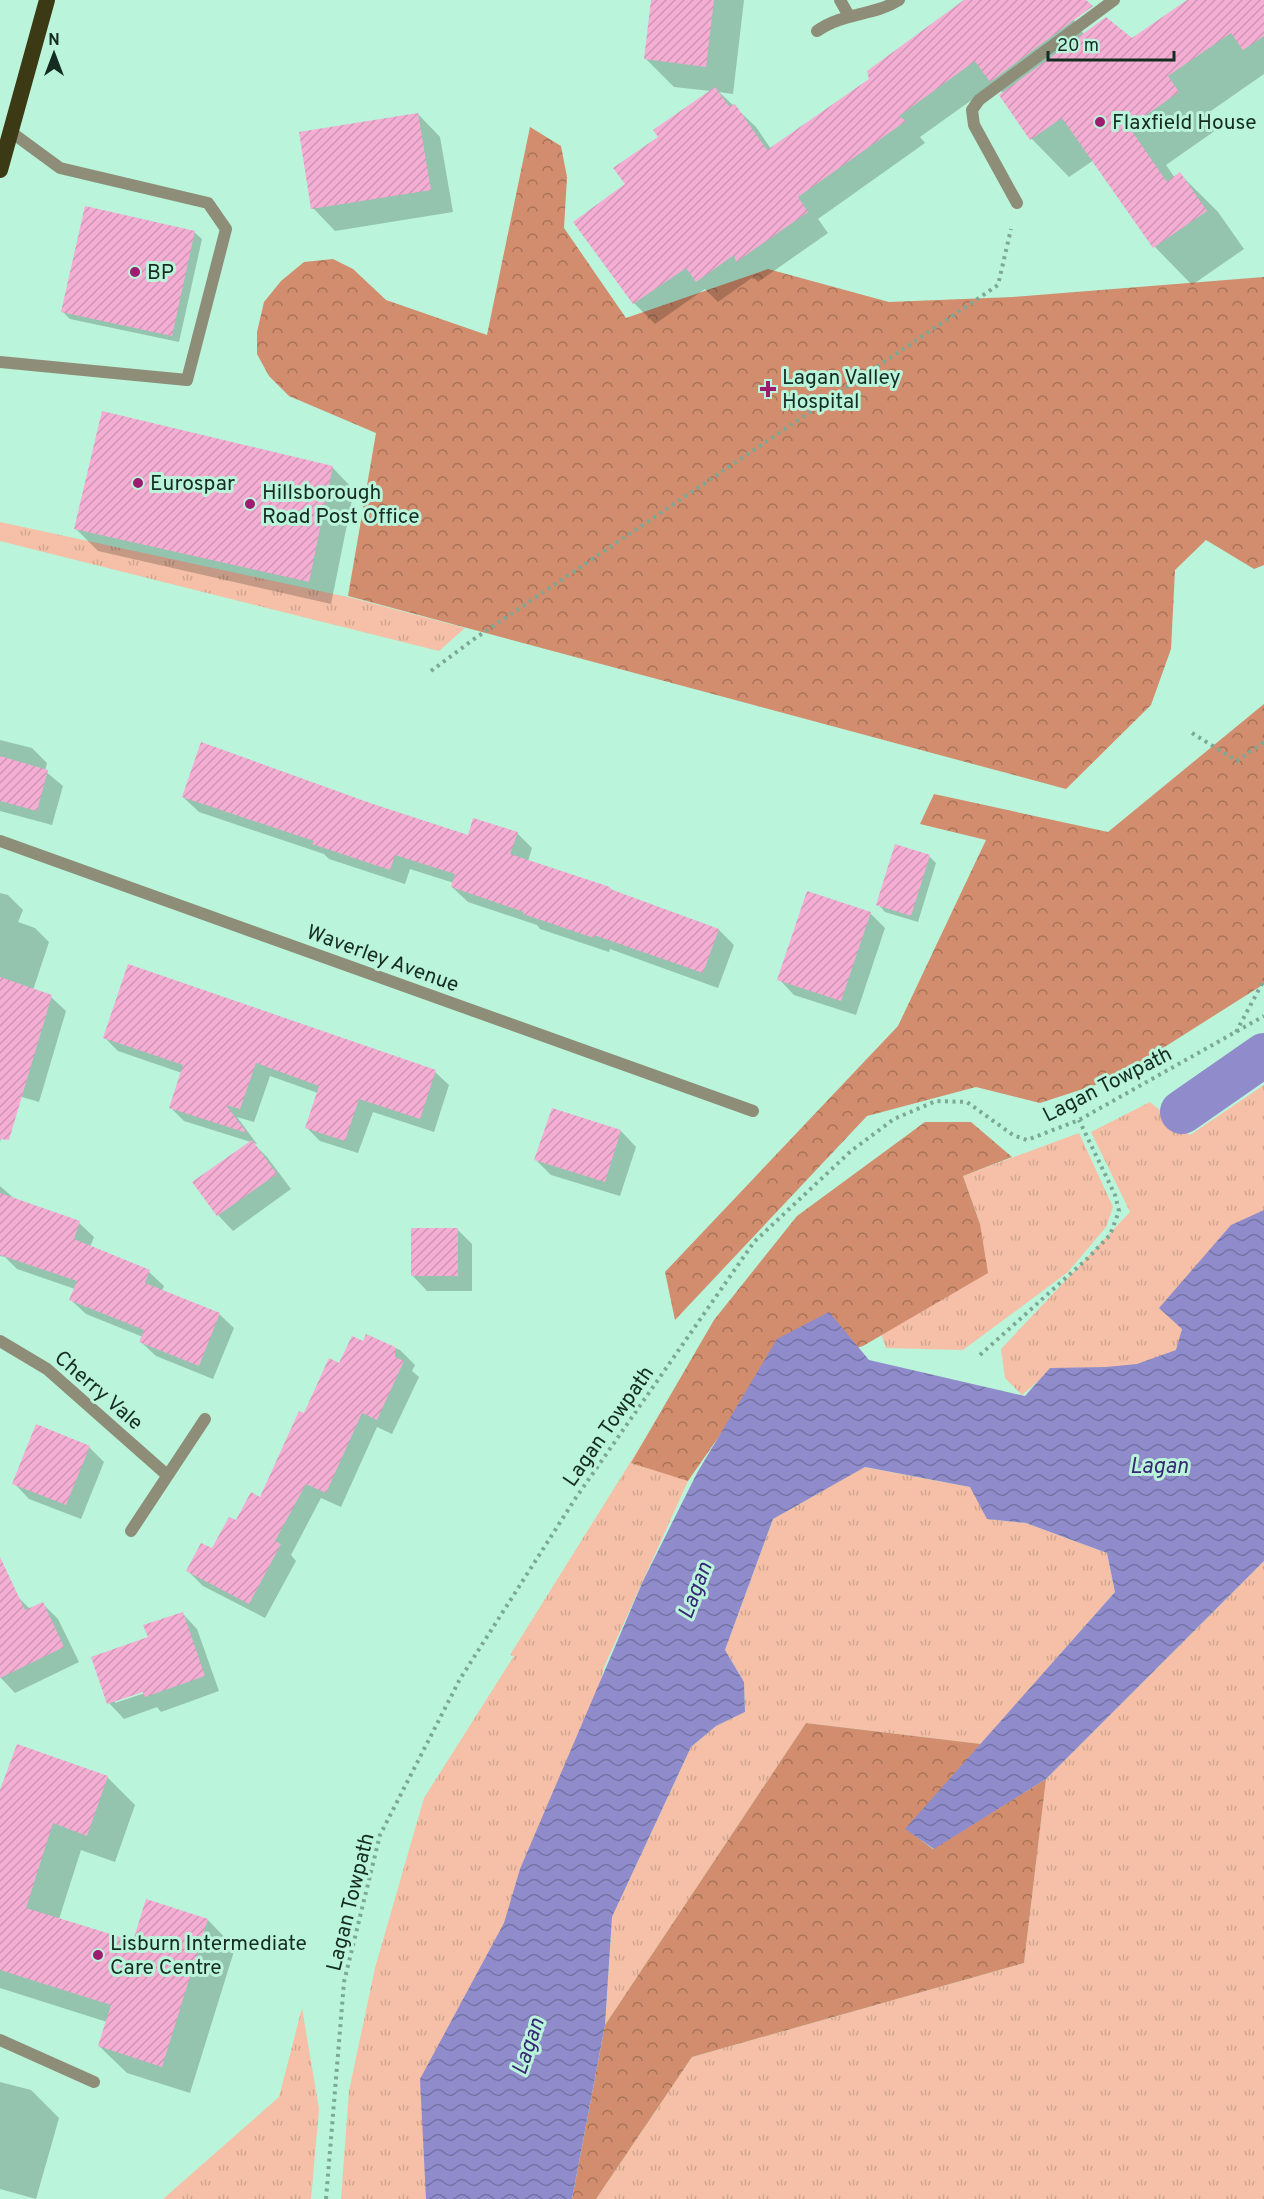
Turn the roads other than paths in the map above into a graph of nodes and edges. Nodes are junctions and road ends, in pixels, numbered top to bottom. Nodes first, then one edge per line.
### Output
1 (47, 0) edge
2 (840, 0) edge
3 (899, 0) edge
4 (1114, 0) edge
5 (849, 16) junction
6 (817, 31) dead end
7 (10, 132) junction
8 (0, 170) edge
9 (1017, 203) road end
10 (0, 362) edge
11 (0, 841) edge
12 (753, 1111) dead end
13 (0, 1341) edge
14 (205, 1419) dead end
15 (167, 1475) junction
16 (131, 1531) dead end
17 (0, 2040) edge
18 (94, 2082) dead end

1 - 7 highway
2 - 5 street
3 - 5 street
4 - 9 street
5 - 6 street
7 - 8 highway
7 - 10 street
11 - 12 street, Waverley Avenue
13 - 15 street, Cherry Vale
14 - 15 street
15 - 16 street
17 - 18 street

